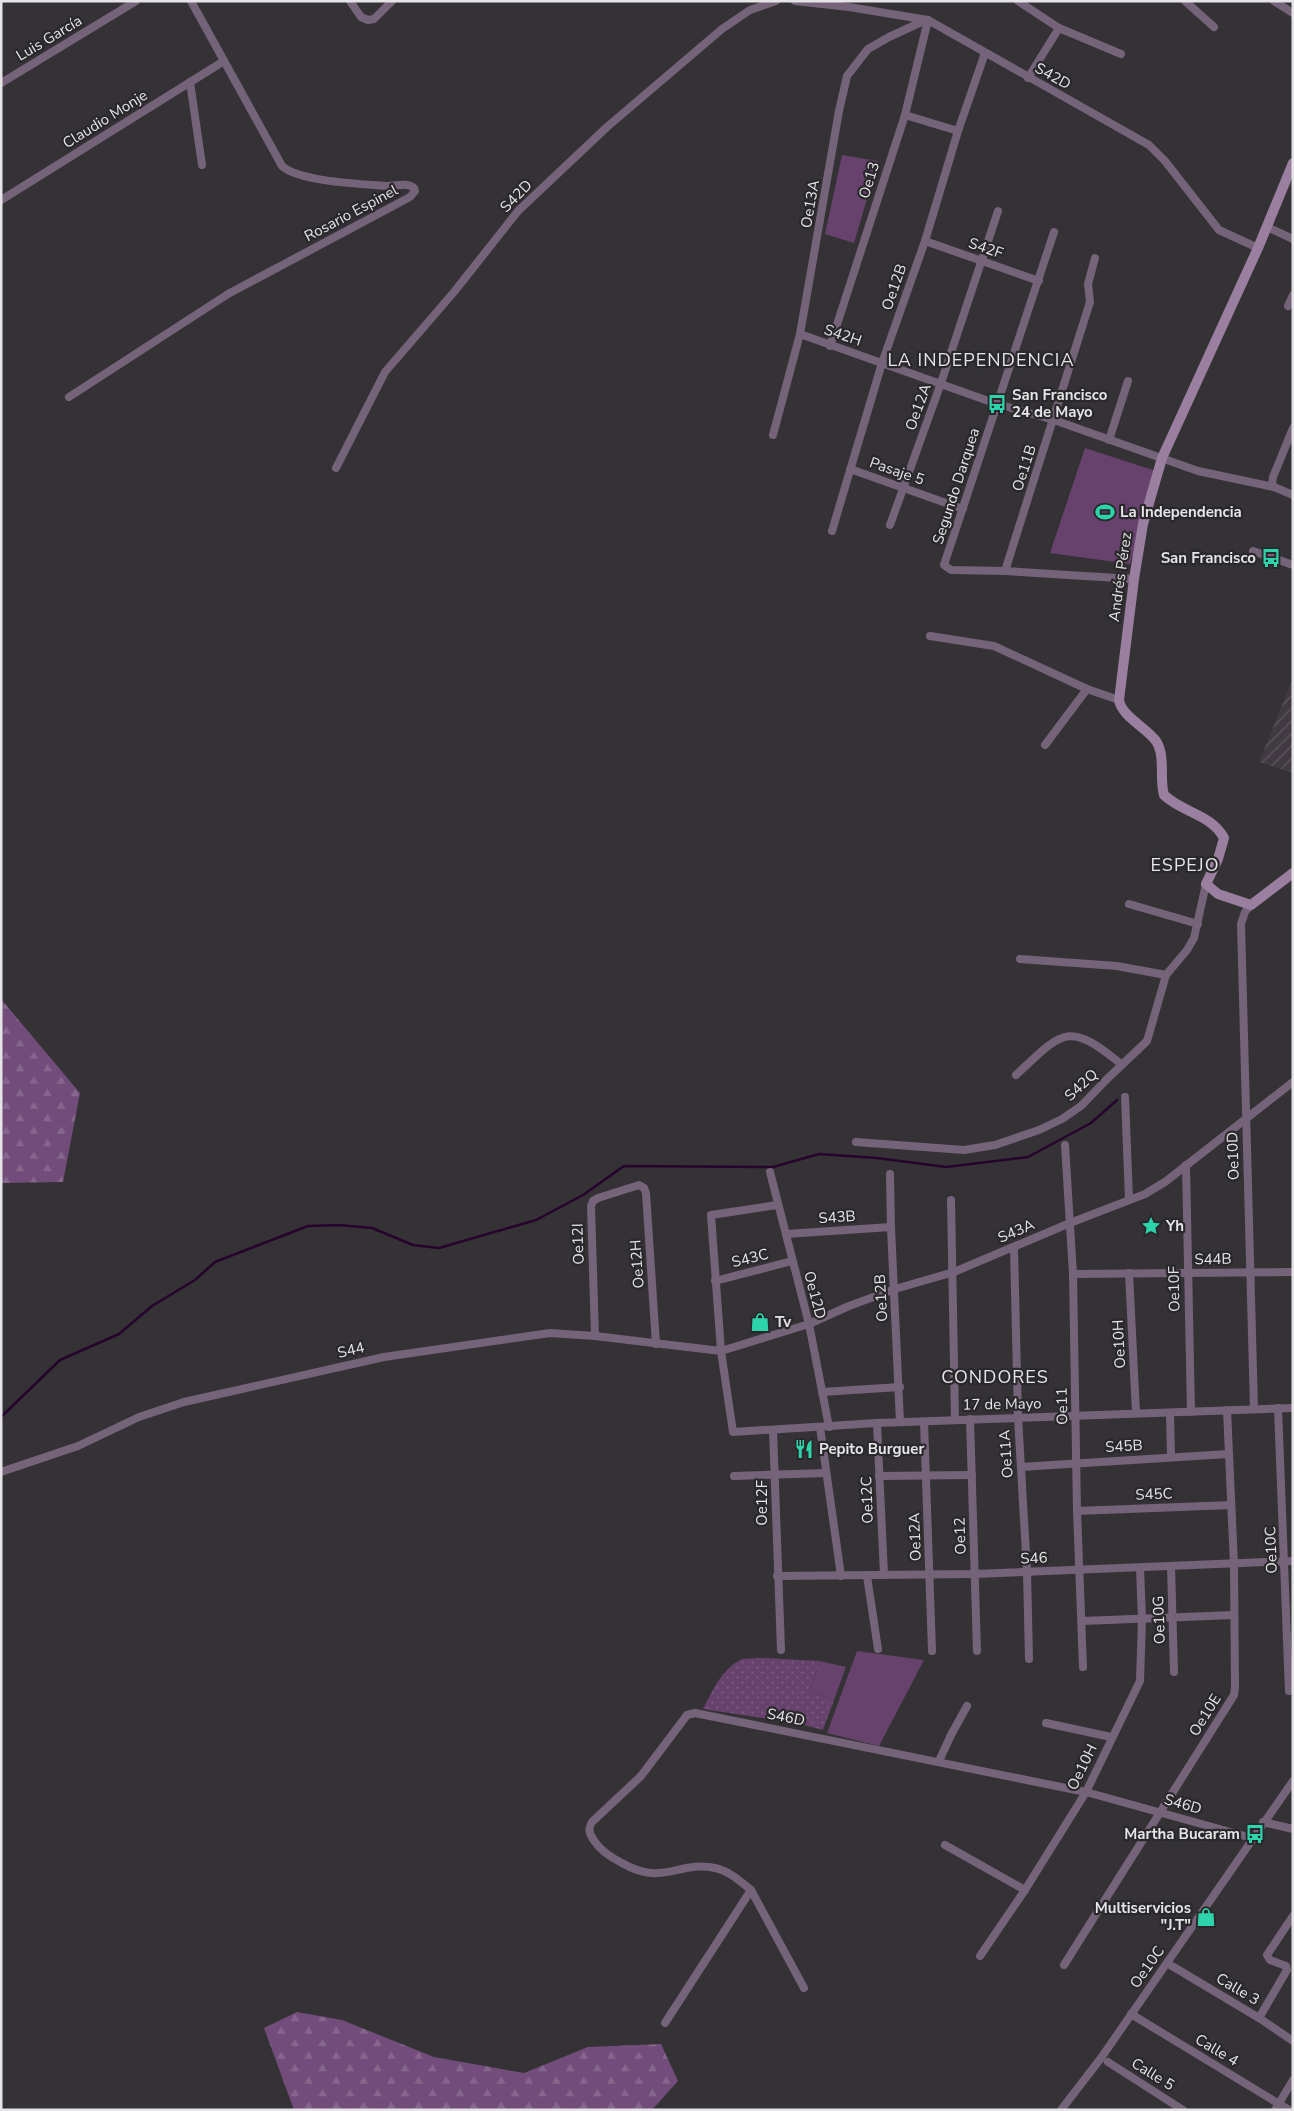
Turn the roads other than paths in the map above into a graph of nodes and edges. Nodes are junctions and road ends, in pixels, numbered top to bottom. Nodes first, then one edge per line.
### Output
1 (136, 1) edge
2 (191, 1) edge
3 (350, 1) edge
4 (392, 1) edge
5 (776, 1) edge
6 (795, 1) edge
7 (1018, 1) edge
8 (1184, 1) edge
9 (1274, 1) edge
10 (1293, 13) edge
11 (928, 20) junction
12 (1214, 27) dead end
13 (1059, 28) junction
14 (985, 53) junction
15 (1121, 54) dead end
16 (224, 61) junction
17 (1028, 78) junction
18 (190, 82) junction
19 (1, 83) edge
20 (905, 114) junction
21 (958, 131) junction
22 (1292, 165) edge
23 (202, 166) dead end
24 (1, 200) edge
25 (998, 211) dead end
26 (1266, 227) junction
27 (1054, 232) dead end
28 (1293, 239) edge
29 (924, 241) junction
30 (1258, 248) junction
31 (1096, 258) dead end
32 (982, 261) junction
33 (1039, 281) junction
34 (1293, 295) edge
35 (1288, 306) dead end
36 (800, 334) junction
37 (830, 346) junction
38 (882, 363) junction
39 (1128, 380) dead end
40 (941, 383) junction
41 (69, 397) dead end
42 (997, 404) junction
43 (1054, 420) junction
44 (1293, 428) edge
45 (773, 435) dead end
46 (1109, 440) junction
47 (1162, 458) junction
48 (336, 468) dead end
49 (850, 469) junction
50 (903, 487) junction
51 (1274, 488) junction
52 (1293, 495) edge
53 (963, 509) junction
54 (890, 525) dead end
55 (832, 531) dead end
56 (1253, 551) dead end
57 (1292, 564) edge
58 (1005, 571) junction
59 (1134, 580) junction
60 (930, 636) dead end
61 (1087, 689) junction
62 (1119, 700) junction
63 (1045, 745) dead end
64 (1293, 873) edge
65 (1206, 884) junction
66 (1129, 904) dead end
67 (1251, 905) junction
68 (1198, 924) junction
69 (1020, 959) dead end
70 (1166, 975) junction
71 (1122, 1065) junction
72 (1016, 1075) dead end
73 (1293, 1082) edge
74 (1125, 1097) dead end
75 (1246, 1118) junction
76 (856, 1142) dead end
77 (1065, 1145) dead end
78 (1186, 1165) junction
79 (770, 1172) dead end
80 (890, 1174) dead end
81 (640, 1185) joint
82 (951, 1200) dead end
83 (1128, 1200) junction
84 (777, 1205) junction
85 (1070, 1223) junction
86 (891, 1227) junction
87 (786, 1234) junction
88 (1014, 1248) junction
89 (792, 1261) junction
90 (954, 1272) junction
91 (1250, 1272) junction
92 (1293, 1272) edge
93 (1129, 1273) junction
94 (1187, 1273) junction
95 (1073, 1274) junction
96 (715, 1281) junction
97 (895, 1289) junction
98 (809, 1324) junction
99 (595, 1336) junction
100 (656, 1344) junction
101 (722, 1351) junction
102 (900, 1387) junction
103 (822, 1392) junction
104 (1278, 1408) junction
105 (1293, 1408) edge
106 (1254, 1409) junction
107 (1227, 1410) junction
108 (1191, 1412) junction
109 (1136, 1413) junction
110 (1170, 1413) junction
111 (1018, 1417) junction
112 (1076, 1417) junction
113 (955, 1419) junction
114 (970, 1419) junction
115 (900, 1422) junction
116 (924, 1422) junction
117 (877, 1423) junction
118 (820, 1427) junction
119 (829, 1427) junction
120 (773, 1430) junction
121 (1229, 1454) junction
122 (1171, 1458) junction
123 (1077, 1463) junction
124 (1021, 1466) junction
125 (1, 1472) edge
126 (826, 1473) junction
127 (776, 1474) junction
128 (972, 1475) junction
129 (734, 1476) dead end
130 (879, 1476) junction
131 (927, 1477) junction
132 (1232, 1505) junction
133 (1077, 1510) junction
134 (1289, 1561) edge
135 (1234, 1564) junction
136 (1171, 1566) junction
137 (1140, 1568) junction
138 (1078, 1570) junction
139 (1026, 1571) junction
140 (975, 1574) junction
141 (884, 1575) junction
142 (930, 1575) junction
143 (777, 1576) junction
144 (840, 1576) junction
145 (867, 1576) junction
146 (1234, 1615) junction
147 (1172, 1616) junction
148 (1142, 1619) junction
149 (1082, 1621) junction
150 (878, 1649) dead end
151 (781, 1650) dead end
152 (932, 1651) dead end
153 (977, 1651) dead end
154 (1029, 1659) dead end
155 (1083, 1667) dead end
156 (1174, 1672) dead end
157 (1289, 1691) dead end
158 (967, 1706) dead end
159 (1046, 1723) dead end
160 (1112, 1737) junction
161 (939, 1762) junction
162 (1293, 1780) edge
163 (1086, 1792) junction
164 (1161, 1812) junction
165 (1264, 1822) junction
166 (1293, 1829) edge
167 (1252, 1838) junction
168 (945, 1845) dead end
169 (751, 1890) junction
170 (1025, 1890) junction
171 (1293, 1916) edge
172 (980, 1956) dead end
173 (1167, 1963) junction
174 (1064, 1965) dead end
175 (1290, 1968) edge
176 (804, 1988) dead end
177 (1130, 2014) junction
178 (1259, 2018) junction
179 (666, 2023) dead end
180 (1293, 2041) edge
181 (1108, 2062) dead end
182 (1293, 2080) edge
183 (1277, 2106) edge
184 (1064, 2109) edge
185 (1183, 2110) edge
186 (1289, 2110) edge

1 - 19 street, Luis García
2 - 16 street, Rosario Espinel
3 - 4 street
5 - 48 street, S42D
6 - 11 street, S42D
7 - 13 street
8 - 12 street
9 - 10 street
11 - 14 street, S42D
11 - 20 street, Oe13
11 - 36 street, Oe13A
13 - 15 street
13 - 17 street
14 - 17 street, S42D
14 - 21 street, Oe12B
16 - 18 street, Claudio Monje
16 - 41 street, Rosario Espinel
17 - 30 street, S42D
18 - 23 street
18 - 24 street, Claudio Monje
20 - 21 street
20 - 37 street, Oe13
21 - 29 street, Oe12B
22 - 26 street, Andrés Pérez
25 - 32 street, Oe12A
26 - 28 street
26 - 30 street, Andrés Pérez
27 - 33 street, Segundo Darquea
29 - 32 street, S42F
29 - 38 street, Oe12B
30 - 47 street, Andrés Pérez
31 - 43 street, Oe11B
32 - 33 street, S42F
32 - 40 street, Oe12A
33 - 42 street, Segundo Darquea
34 - 35 street
36 - 37 street, S42H
36 - 45 street, Oe13A
37 - 38 street, S42H
38 - 40 street, S42H
38 - 49 street, Oe12B
39 - 46 street
40 - 42 street, S42H
40 - 50 street, Oe12A
42 - 43 street, S42H
42 - 53 street, Segundo Darquea
43 - 46 street, S42H
43 - 58 street, Oe11B
44 - 51 street
46 - 47 street, S42H
47 - 51 street, S42H
47 - 59 street, Andrés Pérez
49 - 50 street, Pasaje 5
49 - 55 street, Oe12B
50 - 53 street, Pasaje 5
50 - 54 street, Oe12A
51 - 52 street, S42H
53 - 58 street, Segundo Darquea
56 - 57 street
58 - 59 street, Segundo Darquea
59 - 62 street, Andrés Pérez
60 - 61 street
61 - 62 street
61 - 63 street
62 - 65 street
64 - 67 street
65 - 67 street
65 - 68 street, S42Q
66 - 68 street
67 - 75 street, Oe10D
68 - 70 street, S42Q
69 - 70 street
70 - 71 street, S42Q
71 - 72 street
71 - 76 street, S42Q
73 - 75 street, S43A
74 - 83 street
75 - 78 street, S43A
75 - 91 street, Oe10D
77 - 85 street, Oe11
78 - 83 street, S43A
78 - 94 street, Oe10F
79 - 84 street, Oe12D
80 - 86 street, Oe12B
81 - 99 street, Oe12I
81 - 100 street, Oe12H
82 - 90 street
83 - 85 street, S43A
84 - 87 street, Oe12D
84 - 96 street
85 - 88 street, S43A
85 - 95 street, Oe11
86 - 87 street, S43B
86 - 97 street, Oe12B
87 - 89 street, Oe12D
88 - 90 street, S43A
88 - 111 street, Oe11A
89 - 96 street, S43C
89 - 98 street, Oe12D
90 - 97 street, S43A
90 - 113 street
91 - 92 street, S44B
91 - 94 street, S44B
91 - 106 street, Oe10D
93 - 94 street, S44B
93 - 95 street, S44B
93 - 109 street, Oe10H
94 - 108 street, Oe10F
95 - 112 street, Oe11
96 - 101 street
97 - 98 street, S43A
97 - 102 street, Oe12B
98 - 101 street, S43A
98 - 103 street, Oe12D
99 - 100 street, S44
99 - 125 street, S44
100 - 101 street, S44
101 - 120 street, 17 de Mayo
102 - 103 street
102 - 115 street, Oe12B
103 - 119 street, Oe12D
104 - 105 street, 17 de Mayo
104 - 106 street, 17 de Mayo
104 - 134 street, Oe10C
106 - 107 street, 17 de Mayo
107 - 108 street, 17 de Mayo
107 - 121 street, Oe10E
108 - 110 street, 17 de Mayo
109 - 110 street, 17 de Mayo
109 - 112 street, 17 de Mayo
110 - 122 street
111 - 112 street, 17 de Mayo
111 - 114 street, 17 de Mayo
111 - 124 street, Oe11A
112 - 123 street, Oe11
113 - 114 street, 17 de Mayo
113 - 116 street, 17 de Mayo
114 - 128 street, Oe12
115 - 116 street, 17 de Mayo
115 - 117 street, 17 de Mayo
116 - 131 street, Oe12A
117 - 119 street, 17 de Mayo
117 - 130 street, Oe12C
118 - 119 street, 17 de Mayo
118 - 120 street, 17 de Mayo
118 - 126 street
120 - 127 street, Oe12F
121 - 122 street, S45B
121 - 132 street, Oe10E
122 - 123 street, S45B
123 - 124 street, S45B
123 - 133 street, Oe11
124 - 139 street, Oe11A
126 - 127 street
126 - 144 street
127 - 129 street
127 - 143 street, Oe12F
128 - 131 street
128 - 140 street, Oe12
130 - 131 street
130 - 141 street, Oe12C
131 - 142 street, Oe12A
132 - 133 street, S45C
132 - 135 street, Oe10E
133 - 138 street, Oe11
134 - 135 street, S46
134 - 157 street, Oe10C
135 - 136 street, S46
135 - 146 street, Oe10E
136 - 137 street, S46
136 - 147 street, Oe10G
137 - 138 street, S46
137 - 148 street, Oe10H
138 - 139 street, S46
138 - 149 street, Oe11
139 - 140 street, S46
139 - 154 street, Oe11A
140 - 142 street, S46
140 - 153 street, Oe12
141 - 142 street, S46
141 - 145 street, S46
142 - 152 street, Oe12A
143 - 144 street, S46
143 - 151 street, Oe12F
144 - 145 street, S46
145 - 150 street
146 - 147 street
146 - 164 street, Oe10E
147 - 148 street
147 - 156 street, Oe10G
148 - 149 street
148 - 160 street, Oe10H
149 - 155 street, Oe11
158 - 161 street
159 - 160 street
160 - 163 street, Oe10H
161 - 163 street, S46D
161 - 169 street, S46D
162 - 165 street
163 - 164 street, S46D
163 - 170 street, Oe10H
164 - 167 street, S46D
164 - 174 street, Oe10E
165 - 166 street
165 - 167 street
167 - 173 street, Oe10C
168 - 170 street
169 - 176 street, S46D
169 - 179 street
170 - 172 street, Oe10H
171 - 175 street
173 - 177 street, Oe10C
173 - 178 street, Calle 3
175 - 178 street
177 - 183 street, Calle 4
177 - 184 street, Oe10C
178 - 180 street, Calle 3
181 - 185 street, Calle 5
182 - 183 street
183 - 186 street, Calle 4

